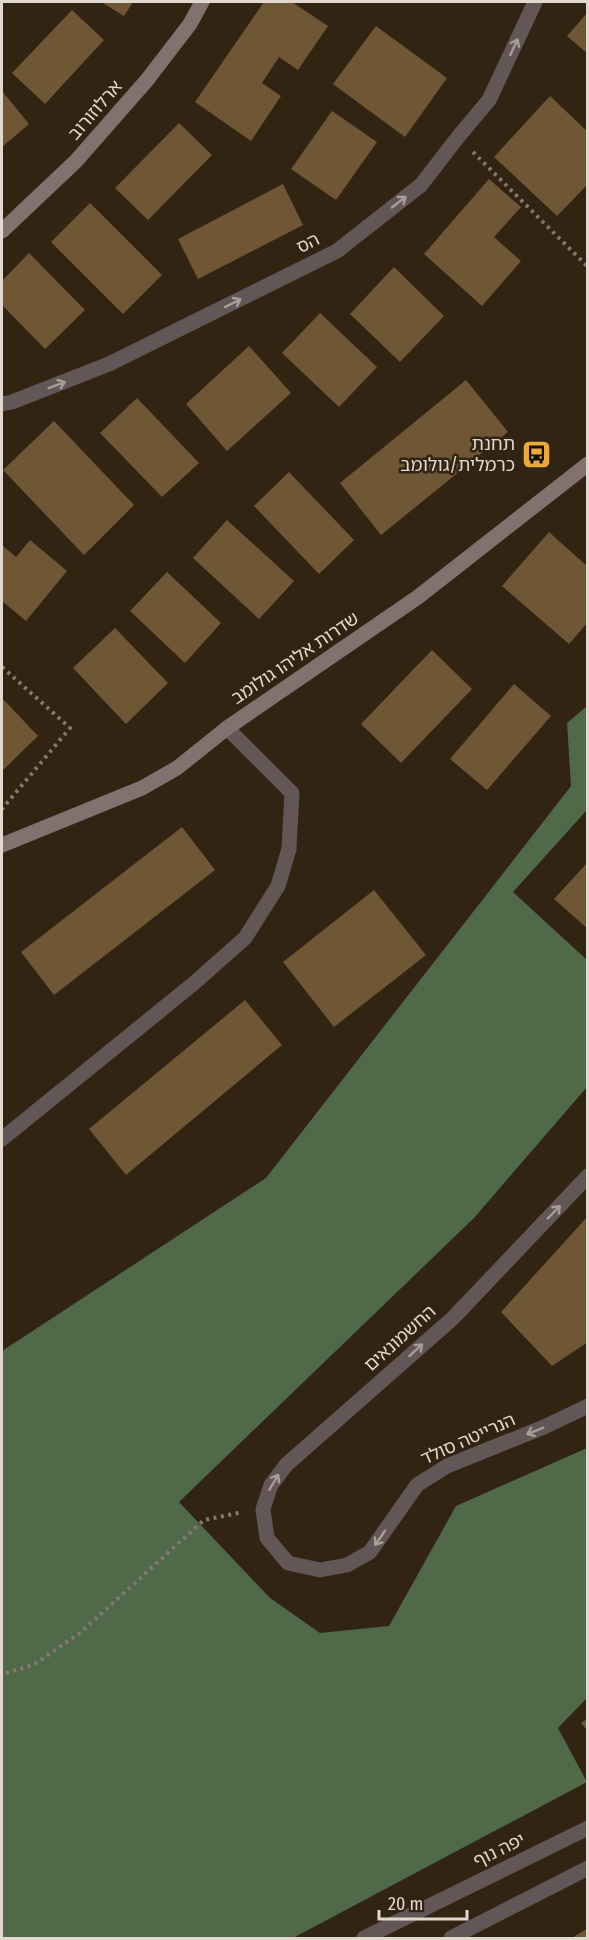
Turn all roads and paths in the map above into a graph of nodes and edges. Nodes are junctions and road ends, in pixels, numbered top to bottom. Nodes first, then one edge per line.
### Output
1 (202, 2) edge
2 (535, 2) edge
3 (458, 137) junction
4 (2, 231) edge
5 (588, 267) edge
6 (2, 404) edge
7 (588, 464) edge
8 (2, 667) edge
9 (227, 728) junction
10 (2, 809) edge
11 (2, 845) edge
12 (2, 1139) edge
13 (588, 1176) edge
14 (588, 1406) edge
15 (263, 1509) junction
16 (267, 1538) joint
17 (6, 1673) dead end
18 (588, 1828) edge
19 (588, 1868) edge
20 (364, 1938) edge
21 (451, 1938) edge

1 - 4 street, ארלוזורוב
3 -> 2 street, הס
3 - 5 path
6 -> 3 street, הס
7 - 9 street, שדרות אליהו גולומב
8 - 10 path
9 - 11 street, שדרות אליהו גולומב
9 - 12 street
15 -> 13 street, החשמונאים
14 -> 16 street, הנרייטה סולד
15 - 16 street, החשמונאים
15 - 17 path
18 - 20 street, יפה נוף
19 - 21 street

